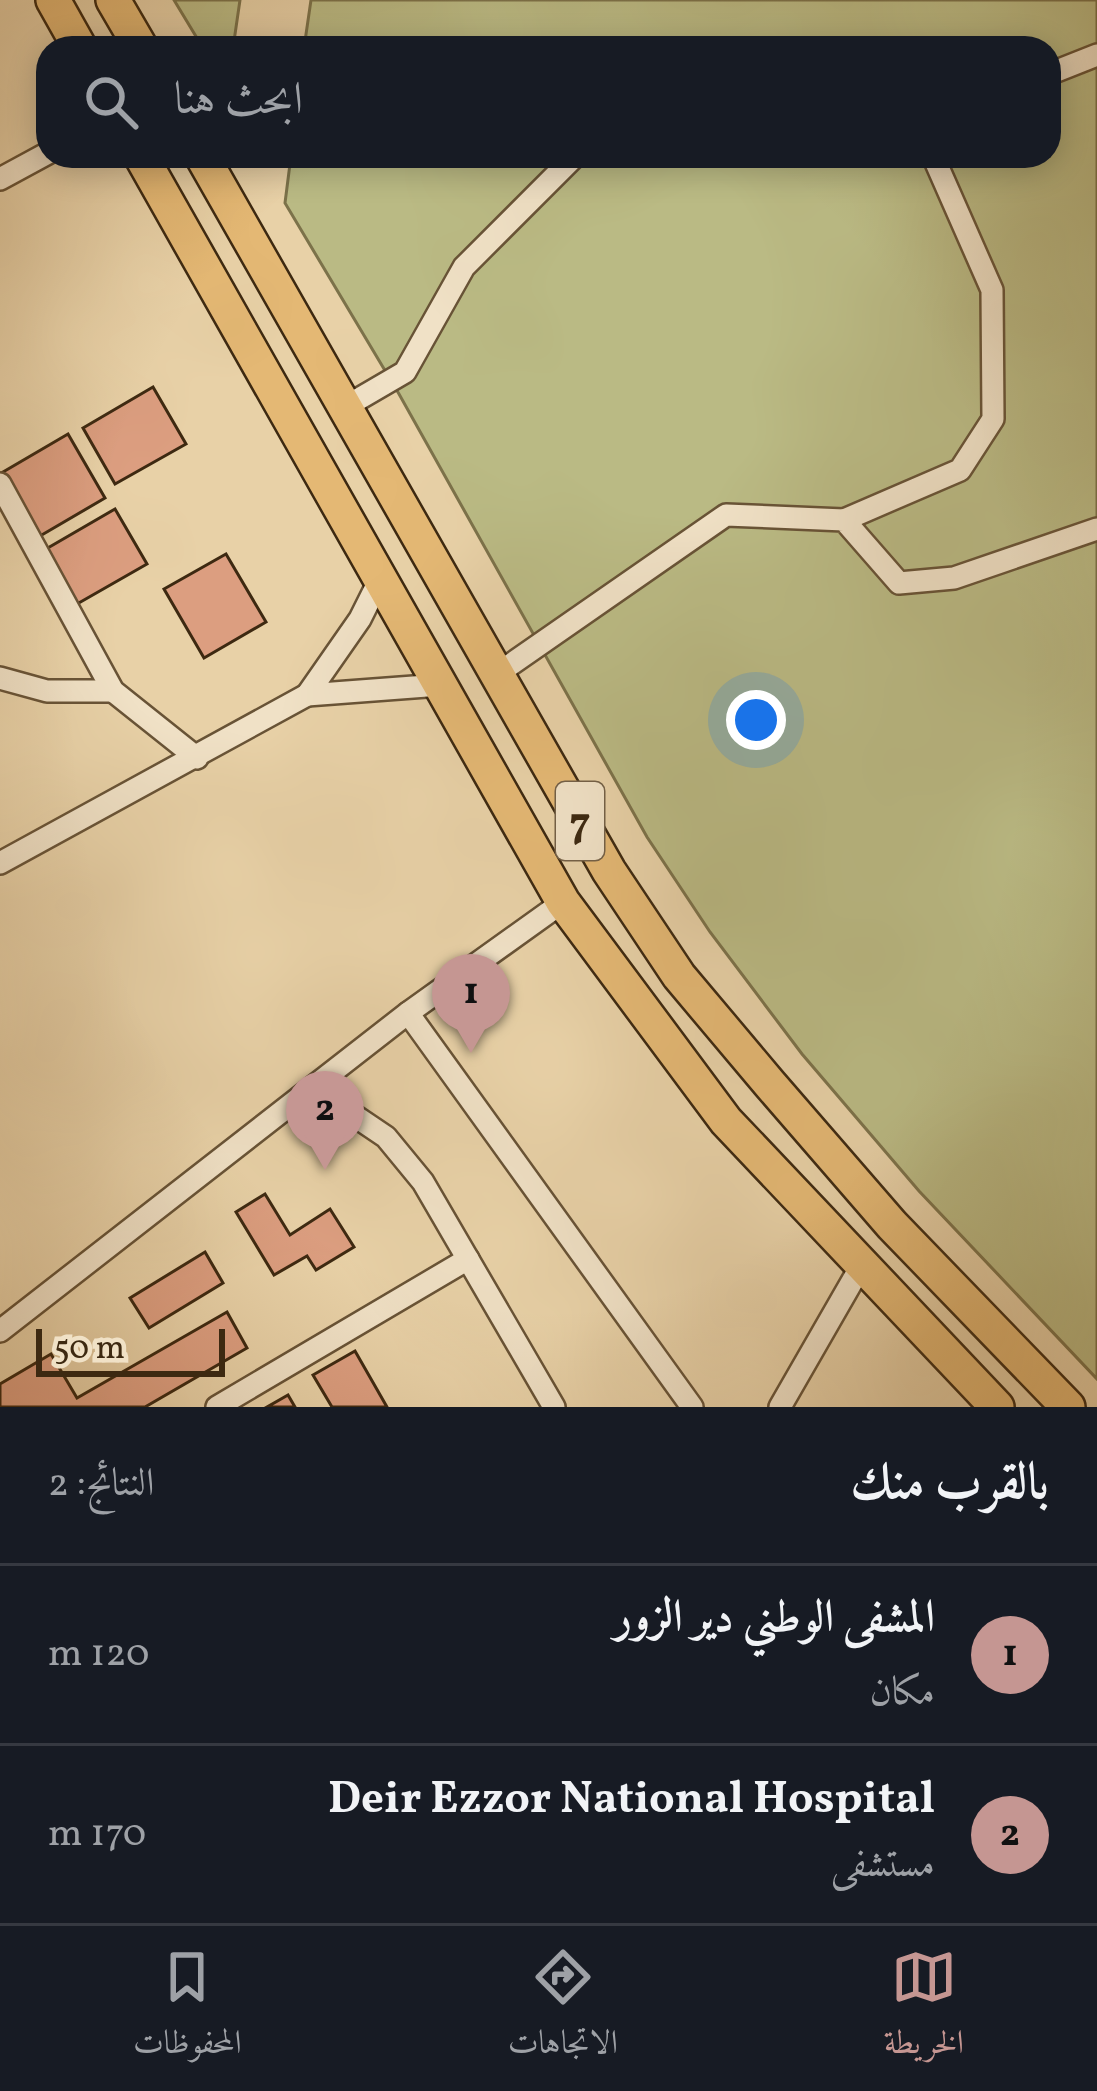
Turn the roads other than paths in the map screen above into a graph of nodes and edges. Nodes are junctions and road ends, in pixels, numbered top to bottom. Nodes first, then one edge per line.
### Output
1 (53, 0) edge
2 (113, 0) edge
3 (73, 36) edge
4 (134, 36) edge
5 (1097, 55) edge
6 (1061, 69) edge
7 (36, 160) edge
8 (148, 168) edge
9 (209, 168) edge
10 (562, 168) edge
11 (938, 168) edge
12 (0, 179) edge
13 (345, 407) junction
14 (0, 484) edge
15 (844, 520) junction
16 (1097, 529) edge
17 (380, 579) junction
18 (497, 674) junction
19 (0, 678) edge
20 (440, 685) junction
21 (113, 691) junction
22 (307, 695) junction
23 (197, 758) junction
24 (0, 863) edge
25 (563, 902) junction
26 (408, 1013) junction
27 (300, 1098) junction
28 (468, 1258) junction
29 (860, 1266) junction
30 (0, 1331) edge
31 (217, 1407) edge
32 (554, 1407) edge
33 (692, 1407) edge
34 (781, 1407) edge
35 (997, 1407) edge
36 (1068, 1407) edge

1 - 3 main road
2 - 4 main road
5 - 6 street
7 - 12 street
8 - 17 main road, 7
9 - 13 main road, 7
10 - 13 street
11 - 15 street
13 - 18 main road, 7
14 - 21 street
15 - 16 street
15 - 18 street
17 - 20 main road, 7
17 - 22 street
18 - 36 main road, 7
19 - 21 street
20 - 22 street
20 - 25 main road, 7
21 - 23 street
22 - 23 street
23 - 24 street
25 - 26 street
25 - 29 main road, 7
26 - 27 street
26 - 33 street
27 - 28 street
27 - 30 street
28 - 31 street
28 - 32 street
29 - 34 street
29 - 35 main road, 7

